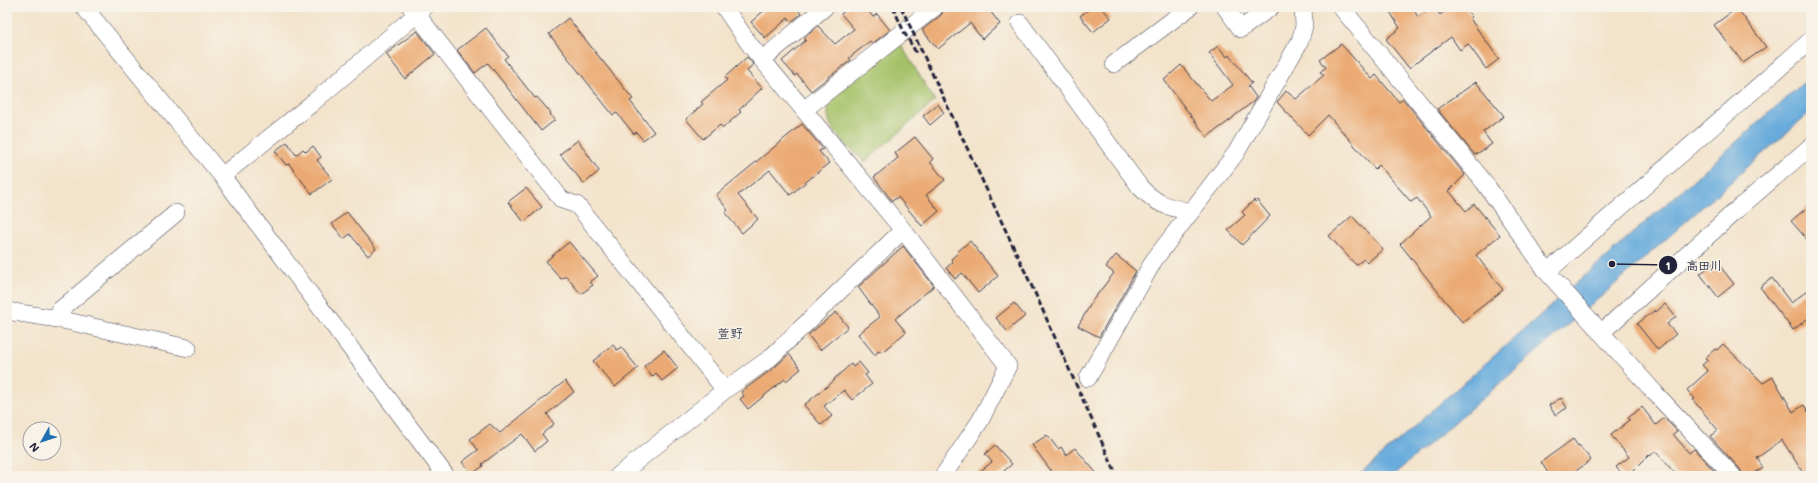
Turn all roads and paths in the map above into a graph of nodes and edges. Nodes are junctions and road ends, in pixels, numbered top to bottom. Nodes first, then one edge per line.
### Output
1 (84, 7) edge
2 (724, 7) edge
3 (825, 7) edge
4 (935, 7) edge
5 (1190, 7) edge
6 (1225, 7) edge
7 (1271, 7) edge
8 (1303, 7) edge
9 (1341, 7) edge
10 (418, 10) edge
11 (1020, 23) dead end
12 (1811, 40) edge
13 (762, 60) junction
14 (1114, 64) dead end
15 (805, 110) junction
16 (1811, 146) edge
17 (222, 176) junction
18 (1191, 212) junction
19 (176, 214) dead end
20 (903, 230) junction
21 (1548, 272) junction
22 (7, 310) edge
23 (58, 319) junction
24 (1601, 333) junction
25 (188, 348) dead end
26 (1088, 378) dead end
27 (725, 390) junction
28 (446, 476) edge
29 (618, 476) edge
30 (943, 476) edge
31 (1733, 476) edge

1 - 17 street
2 - 13 street
3 - 13 street
4 - 15 street
5 - 14 street
6 - 7 street
8 - 18 street
9 - 21 street
10 - 17 street
10 - 27 street
11 - 18 street
12 - 21 street
13 - 15 street
15 - 20 street
16 - 24 street
17 - 28 street
18 - 26 street
19 - 23 street
20 - 27 street
20 - 30 street
21 - 24 street
22 - 23 street
23 - 25 street
24 - 31 street
27 - 29 street

